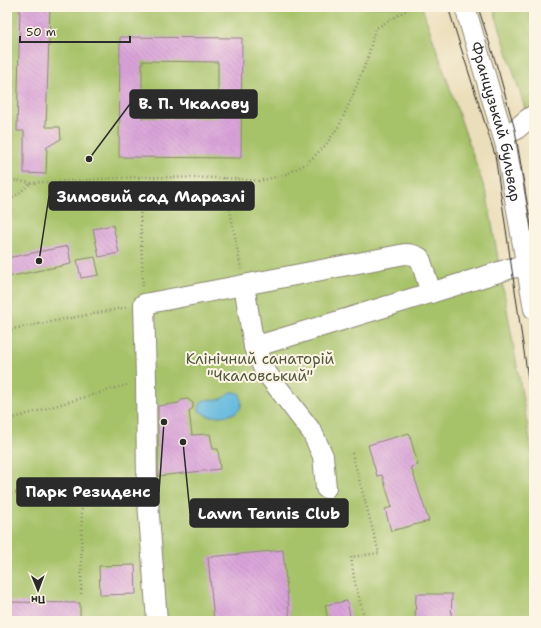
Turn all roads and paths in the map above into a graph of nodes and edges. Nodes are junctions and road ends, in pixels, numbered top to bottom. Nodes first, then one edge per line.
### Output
1 (410, 7) edge
2 (465, 7) edge
3 (534, 115) edge
4 (503, 134) junction
5 (139, 177) junction
6 (7, 178) edge
7 (224, 178) junction
8 (31, 183) junction
9 (7, 203) edge
10 (530, 265) edge
11 (244, 285) junction
12 (431, 293) junction
13 (144, 304) junction
14 (534, 309) edge
15 (7, 330) edge
16 (254, 347) junction
17 (146, 379) junction
18 (13, 418) junction
19 (7, 420) edge
20 (7, 428) edge
21 (352, 453) dead end
22 (326, 488) dead end
23 (147, 489) junction
24 (82, 491) junction
25 (7, 493) edge
26 (81, 594) dead end
27 (157, 621) edge
28 (365, 621) edge

1 - 7 path
2 - 4 street, Французький бульвар
3 - 4 street
4 - 10 street, Французький бульвар
5 - 7 path
5 - 8 path
5 - 13 path
6 - 8 path
7 - 11 path
8 - 9 path
10 - 12 street
10 - 14 street, Французький бульвар
11 - 12 street
11 - 13 street
11 - 16 street
12 - 16 street
13 - 15 path
13 - 17 street
16 - 22 street
17 - 18 path
17 - 23 street
18 - 19 path
18 - 20 path
21 - 28 path
23 - 24 path
23 - 27 street
24 - 25 path
24 - 26 path

